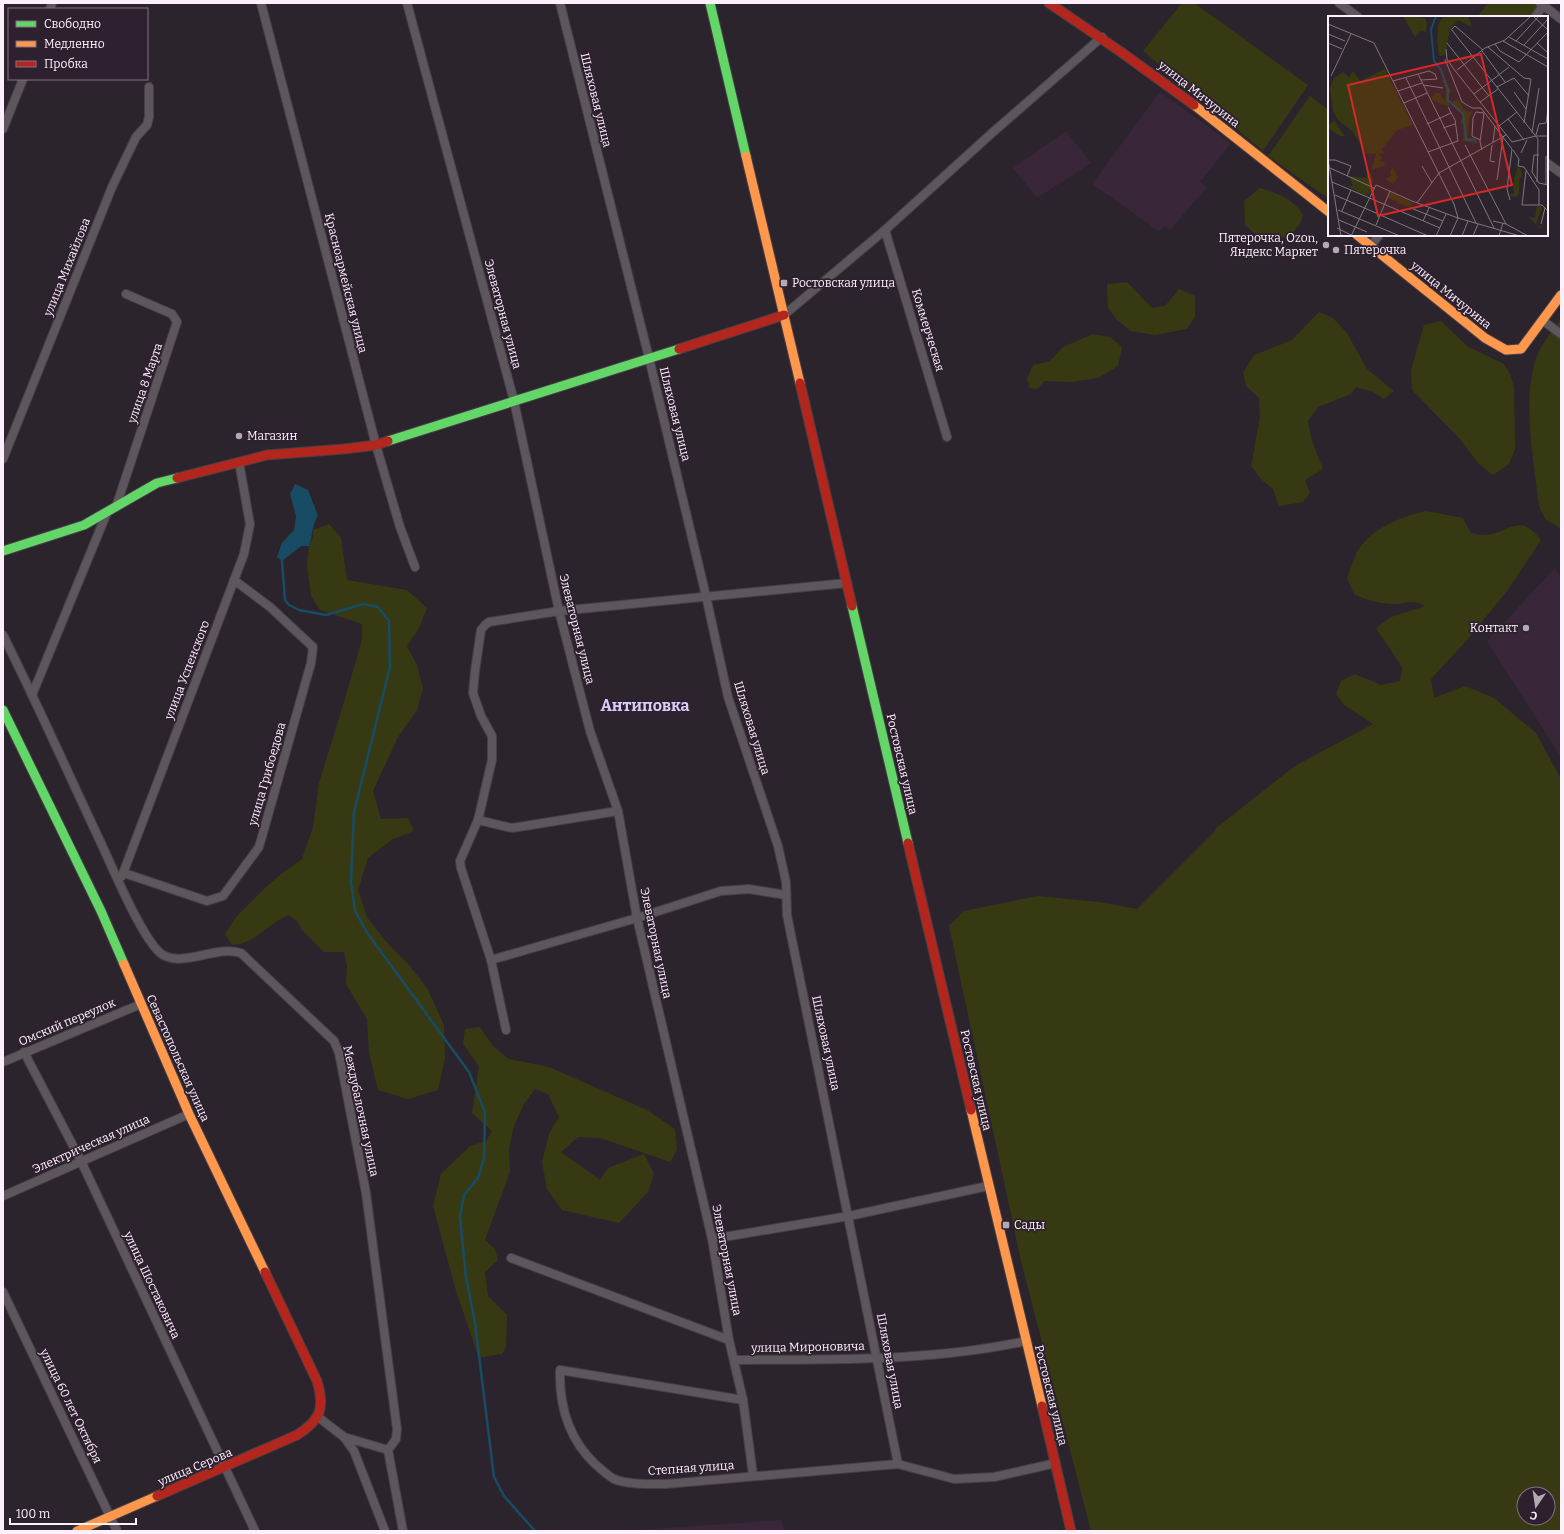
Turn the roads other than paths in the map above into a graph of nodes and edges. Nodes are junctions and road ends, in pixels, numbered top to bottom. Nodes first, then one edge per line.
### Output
1 (261, 3) edge
2 (407, 3) edge
3 (560, 3) edge
4 (710, 3) edge
5 (1049, 3) edge
6 (1339, 3) edge
7 (1543, 4) edge
8 (1357, 16) edge
9 (1536, 16) edge
10 (1561, 19) edge
11 (1102, 37) junction
12 (22, 80) edge
13 (149, 87) dead end
14 (3, 129) edge
15 (1548, 163) edge
16 (1561, 173) edge
17 (1328, 211) edge
18 (886, 230) junction
19 (1358, 236) edge
20 (1378, 236) edge
21 (1371, 246) junction
22 (126, 294) dead end
23 (1561, 295) edge
24 (784, 314) junction
25 (1542, 320) junction
26 (1561, 334) edge
27 (649, 358) junction
28 (514, 401) junction
29 (948, 437) dead end
30 (376, 445) junction
31 (3, 459) edge
32 (239, 462) junction
33 (116, 507) junction
34 (106, 514) junction
35 (3, 551) edge
36 (415, 567) dead end
37 (234, 580) junction
38 (847, 583) junction
39 (706, 596) junction
40 (559, 611) junction
41 (3, 635) edge
42 (32, 695) junction
43 (3, 710) edge
44 (618, 811) junction
45 (478, 820) junction
46 (124, 873) junction
47 (120, 883) junction
48 (786, 895) junction
49 (637, 918) junction
50 (491, 960) junction
51 (141, 1004) junction
52 (506, 1030) dead end
53 (24, 1052) junction
54 (3, 1062) edge
55 (189, 1114) junction
56 (81, 1161) junction
57 (988, 1186) junction
58 (3, 1196) edge
59 (849, 1216) junction
60 (712, 1239) junction
61 (511, 1258) dead end
62 (3, 1292) edge
63 (729, 1340) junction
64 (1026, 1341) junction
65 (877, 1358) junction
66 (734, 1360) junction
67 (743, 1400) junction
68 (318, 1417) junction
69 (344, 1437) junction
70 (388, 1450) junction
71 (1056, 1463) junction
72 (898, 1464) junction
73 (225, 1467) junction
74 (753, 1475) junction
75 (110, 1516) junction
76 (77, 1531) edge
77 (117, 1531) edge
78 (255, 1531) edge
79 (385, 1531) edge
80 (403, 1531) edge
81 (1071, 1531) edge

1 - 30 street, Красноармейская улица
2 - 28 street, Элеваторная улица
3 - 27 street, Шляховая улица
4 - 24 street, Ростовская улица
5 - 11 street, улица Мичурина
6 - 8 street
7 - 9 street
7 - 10 street
11 - 17 street, улица Мичурина
11 - 18 street
12 - 14 street
13 - 31 street, улица Михайлова
15 - 16 street
18 - 24 street
18 - 29 street, Коммерческая
19 - 21 street, улица Мичурина
20 - 21 street
21 - 25 street, улица Мичурина
22 - 33 street, улица 8 Марта
23 - 25 street
24 - 27 street
24 - 38 street, Ростовская улица
25 - 26 street
27 - 28 street
27 - 39 street, Шляховая улица
28 - 30 street
28 - 40 street, Элеваторная улица
30 - 32 street
30 - 36 street, Красноармейская улица
32 - 33 street
32 - 37 street, улица Успенского
33 - 34 street
34 - 35 street
34 - 42 street
37 - 46 street, улица Успенского
37 - 46 street, улица Грибоедова
38 - 39 street
38 - 57 street, Ростовская улица
39 - 40 street
39 - 48 street, Шляховая улица
40 - 44 street, Элеваторная улица
40 - 45 street
41 - 42 street, Междубалочная улица
42 - 47 street, Междубалочная улица
43 - 51 street, Севастопольская улица
44 - 45 street
44 - 49 street, Элеваторная улица
45 - 50 street
46 - 47 street, улица Успенского
47 - 70 street, Междубалочная улица
48 - 49 street
48 - 59 street, Шляховая улица
49 - 50 street
49 - 60 street, Элеваторная улица
50 - 52 street
51 - 53 street, Омский переулок
51 - 55 street, Севастопольская улица
53 - 54 street, Омский переулок
53 - 56 street, улица Шостаковича
55 - 56 street, Электрическая улица
55 - 68 street, Севастопольская улица
56 - 58 street, Электрическая улица
56 - 73 street, улица Шостаковича
57 - 59 street
57 - 64 street, Ростовская улица
59 - 60 street
59 - 65 street, Шляховая улица
60 - 63 street, Элеваторная улица
61 - 63 street
62 - 75 street, улица 60 лет Октября
63 - 66 street, Элеваторная улица
64 - 65 street, улица Мироновича
64 - 71 street, Ростовская улица
65 - 66 street, улица Мироновича
65 - 72 street, Шляховая улица
66 - 67 street, Элеваторная улица
67 - 74 street, Элеваторная улица
67 - 74 street, Степная улица
68 - 69 street
68 - 73 street, улица Серова
69 - 70 street
69 - 79 street
70 - 80 street
71 - 72 street, Степная улица
71 - 81 street, Ростовская улица
72 - 74 street, Степная улица
73 - 75 street, улица Серова
73 - 78 street, улица Шостаковича
75 - 76 street, улица Серова
75 - 77 street, улица 60 лет Октября

